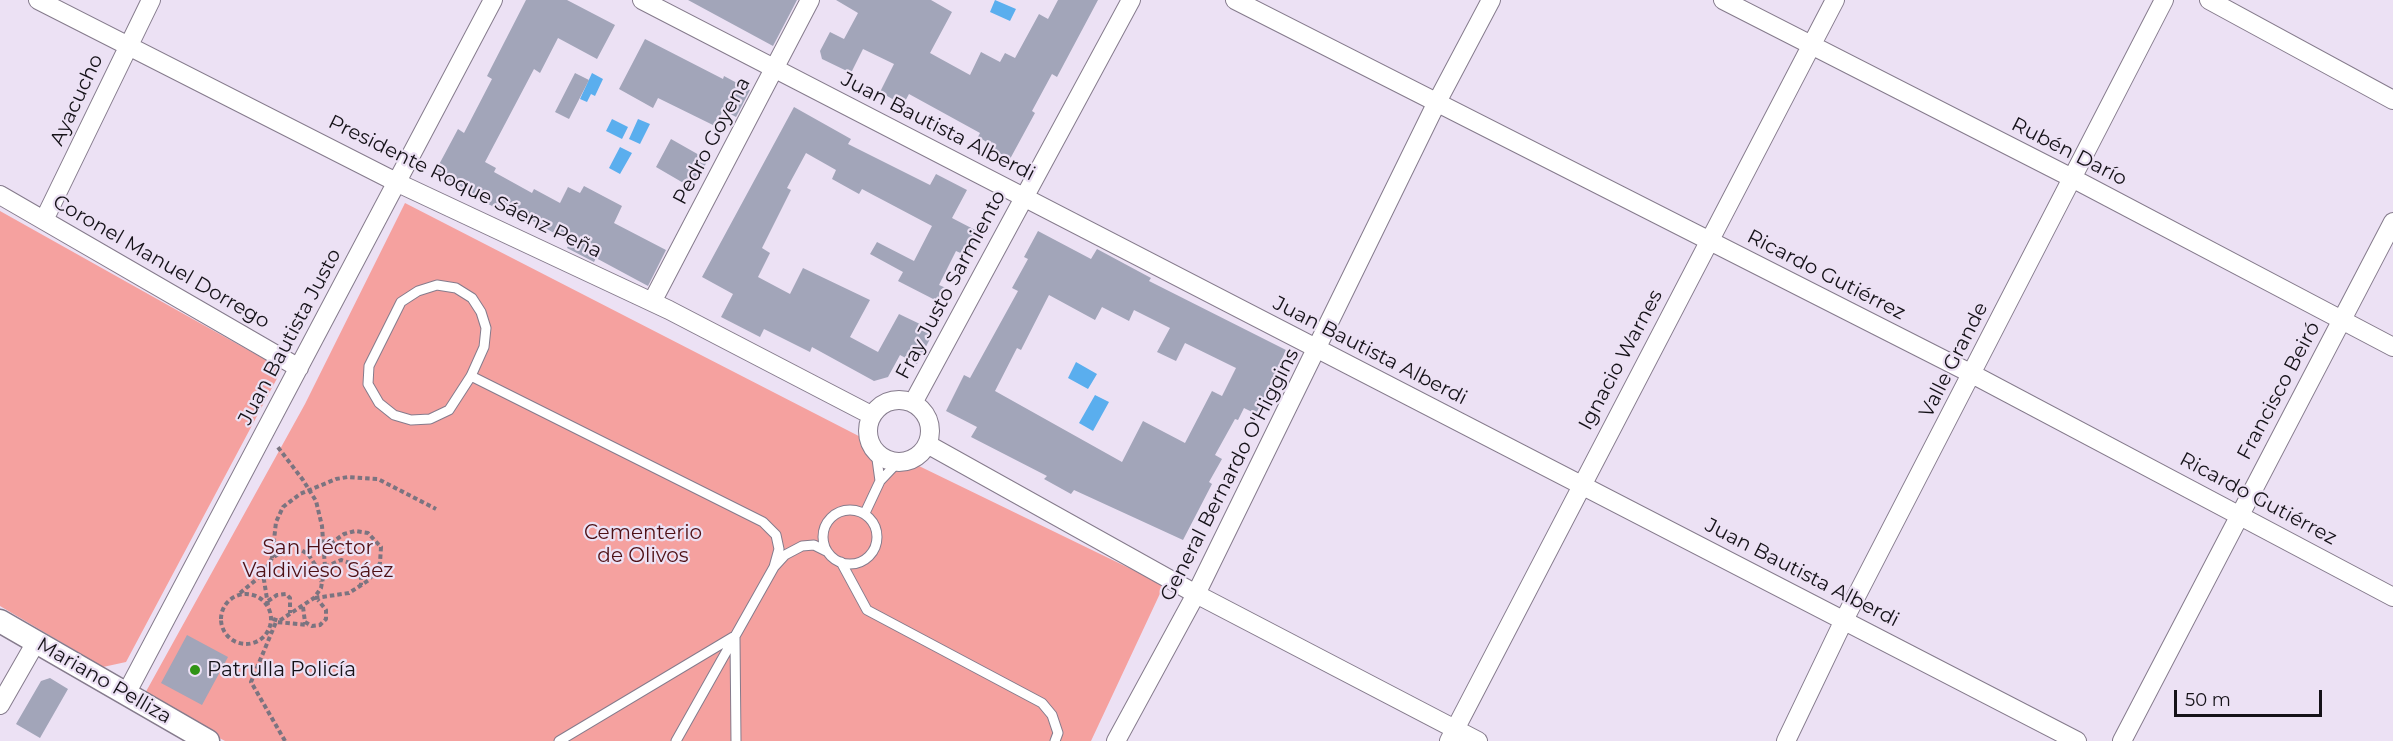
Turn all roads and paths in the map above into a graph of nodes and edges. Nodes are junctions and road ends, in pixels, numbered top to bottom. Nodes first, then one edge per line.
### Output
1 (38, 0) edge
2 (151, 0) edge
3 (493, 0) edge
4 (642, 0) edge
5 (810, 0) edge
6 (1131, 0) edge
7 (1235, 0) edge
8 (1491, 0) edge
9 (1723, 0) edge
10 (1834, 0) edge
11 (2164, 0) edge
12 (2209, 0) edge
13 (128, 45) junction
14 (1811, 45) junction
15 (776, 69) junction
16 (2393, 100) edge
17 (1437, 102) junction
18 (2072, 178) junction
19 (398, 183) junction
20 (0, 195) edge
21 (1024, 197) junction
22 (44, 220) junction
23 (2393, 222) edge
24 (1709, 241) junction
25 (652, 302) junction
26 (2341, 322) junction
27 (2393, 347) edge
28 (1318, 349) junction
29 (299, 368) junction
30 (1972, 374) junction
31 (471, 376) junction
32 (913, 402) junction
33 (872, 415) junction
34 (265, 432) junction
35 (927, 444) junction
36 (876, 452) junction
37 (898, 462) junction
38 (880, 481) junction
39 (1581, 485) junction
40 (309, 489) junction
41 (436, 510) dead end
42 (865, 513) junction
43 (2240, 515) junction
44 (324, 548) junction
45 (826, 551) junction
46 (272, 558) junction
47 (841, 562) junction
48 (325, 567) junction
49 (774, 567) junction
50 (263, 574) junction
51 (362, 586) junction
52 (321, 588) junction
53 (1196, 594) junction
54 (237, 595) junction
55 (2393, 597) edge
56 (314, 598) junction
57 (268, 603) junction
58 (303, 606) junction
59 (290, 614) junction
60 (274, 620) junction
61 (1844, 620) junction
62 (0, 621) edge
63 (308, 624) junction
64 (735, 636) junction
65 (36, 642) junction
66 (126, 694) junction
67 (0, 705) edge
68 (1453, 735) edge
69 (208, 741) edge
70 (285, 741) edge
71 (559, 741) edge
72 (676, 741) edge
73 (736, 741) edge
74 (1055, 741) edge
75 (1116, 741) edge
76 (1478, 741) edge
77 (1786, 741) edge
78 (2077, 741) edge
79 (2122, 741) edge

1 - 13 street, Presidente Roque Sáenz Peña
2 - 13 street, Ayacucho
3 - 19 street, Juan Bautista Justo
4 - 15 street, Juan Bautista Alberdi
5 - 15 street, Pedro Goyena
6 - 21 street, Fray Justo Sarmiento
7 - 17 street, Ricardo Gutiérrez
8 - 17 street, General Bernardo O'Higgins
9 - 14 street, Rubén Darío
10 - 14 street, Ignacio Warnes
11 - 18 street, Valle Grande
12 - 16 street
13 - 19 street, Presidente Roque Sáenz Peña
13 - 22 street, Ayacucho
14 - 18 street, Rubén Darío
14 - 24 street, Ignacio Warnes
15 - 21 street, Juan Bautista Alberdi
15 - 25 street, Pedro Goyena
17 - 24 street, Ricardo Gutiérrez
17 - 28 street, General Bernardo O'Higgins
18 - 26 street, Rubén Darío
18 - 30 street, Valle Grande
19 - 25 street, Presidente Roque Sáenz Peña
19 - 29 street, Juan Bautista Justo
20 - 22 street, Coronel Manuel Dorrego
21 - 28 street, Juan Bautista Alberdi
21 - 32 street, Fray Justo Sarmiento
22 - 29 street, Coronel Manuel Dorrego
23 - 26 street, Francisco Beiró
24 - 30 street, Ricardo Gutiérrez
24 - 39 street, Ignacio Warnes
25 - 33 street, Presidente Roque Sáenz Peña
26 - 27 street, Rubén Darío
26 - 43 street, Francisco Beiró
28 - 39 street, Juan Bautista Alberdi
28 - 53 street, General Bernardo O'Higgins
29 - 34 street, Juan Bautista Justo
30 - 43 street, Ricardo Gutiérrez
30 - 61 street, Valle Grande
31 - 31 lane
31 - 49 lane
32 - 33 street
32 - 35 street
33 - 36 street
34 - 40 path
34 - 66 street, Juan Bautista Justo
35 - 37 street
35 - 53 street
36 - 37 street
36 - 38 lane
37 - 38 lane
38 - 42 lane
39 - 61 street, Juan Bautista Alberdi
39 - 68 street, Ignacio Warnes
40 - 41 path
40 - 44 path
40 - 46 path
42 - 45 lane
42 - 47 lane
43 - 55 street, Ricardo Gutiérrez
43 - 79 street, Francisco Beiró
44 - 48 path
44 - 51 path
45 - 47 lane
45 - 49 lane
46 - 50 path
46 - 52 path
47 - 74 lane
48 - 51 path
48 - 52 path
49 - 64 lane
50 - 54 path
50 - 57 path
51 - 56 path
52 - 56 path
53 - 68 street
53 - 75 street, General Bernardo O'Higgins
54 - 57 path
54 - 60 path
56 - 58 path
56 - 63 path
57 - 59 path
57 - 60 path
58 - 59 path
58 - 63 path
59 - 60 path
60 - 63 path
60 - 70 path
61 - 77 street, Valle Grande
61 - 78 street, Juan Bautista Alberdi
62 - 65 street, Mariano Pelliza
64 - 71 lane
64 - 72 lane
64 - 73 lane
65 - 66 street, Mariano Pelliza
65 - 67 street
66 - 69 street, Mariano Pelliza
68 - 76 street

